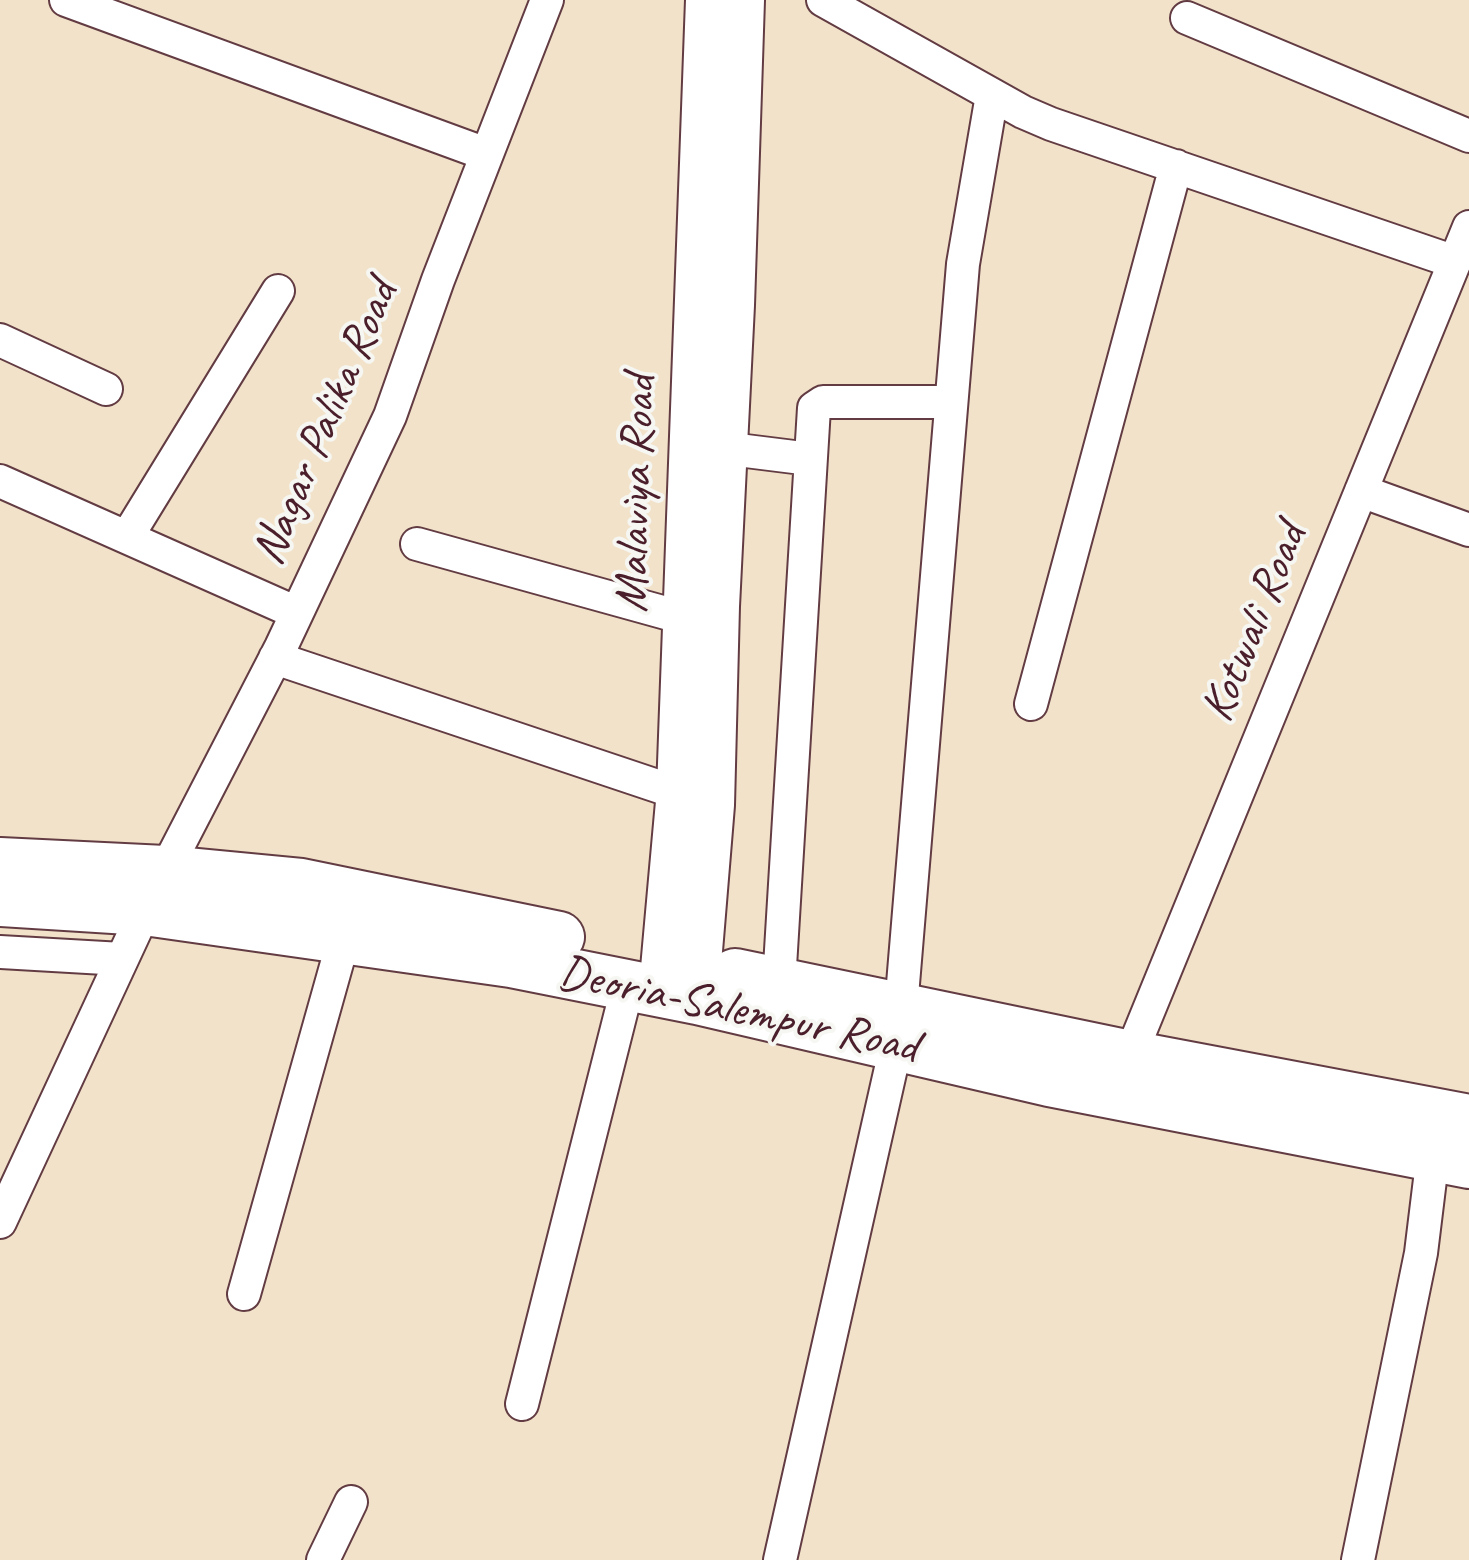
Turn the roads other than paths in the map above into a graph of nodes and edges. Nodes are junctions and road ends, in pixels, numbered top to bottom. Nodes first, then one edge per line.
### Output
1 (66, 0) edge
2 (547, 0) edge
3 (708, 0) edge
4 (743, 0) edge
5 (823, 0) edge
6 (1187, 18) dead end
7 (992, 94) junction
8 (1469, 136) edge
9 (486, 154) junction
10 (1176, 166) junction
11 (1469, 227) edge
12 (1455, 262) junction
13 (278, 290) dead end
14 (0, 340) edge
15 (106, 389) dead end
16 (951, 402) junction
17 (709, 446) junction
18 (810, 459) junction
19 (0, 481) edge
20 (1361, 491) junction
21 (1469, 530) edge
22 (128, 537) junction
23 (417, 544) dead end
24 (297, 613) junction
25 (684, 618) junction
26 (275, 658) junction
27 (1031, 704) dead end
28 (695, 798) junction
29 (0, 864) edge
30 (155, 890) junction
31 (0, 902) edge
32 (344, 938) junction
33 (0, 952) edge
34 (122, 959) junction
35 (669, 980) junction
36 (779, 983) junction
37 (899, 1027) junction
38 (1130, 1056) junction
39 (1469, 1120) edge
40 (1451, 1159) edge
41 (0, 1222) edge
42 (244, 1294) dead end
43 (522, 1404) dead end
44 (351, 1502) dead end
45 (323, 1560) edge
46 (780, 1560) edge
47 (1358, 1560) edge

1 - 9 street
2 - 9 street, Nagar Palika Road
3 - 17 main road, Malaviya Road
4 - 17 main road, Malaviya Road
5 - 7 street
6 - 8 street
7 - 10 street
7 - 16 street
9 - 24 street, Nagar Palika Road
10 - 12 street
10 - 27 street
11 - 12 street, Kotwali Road
12 - 20 street, Kotwali Road
13 - 22 street
14 - 15 street
16 - 18 street
16 - 37 street
17 - 18 street
17 - 25 main road, Malaviya Road
17 - 28 main road, Malaviya Road
18 - 36 street
19 - 22 street
20 - 21 street
20 - 38 street, Kotwali Road
22 - 24 street
23 - 25 street
24 - 26 street, Nagar Palika Road
25 - 28 main road, Malaviya Road
26 - 28 street
26 - 30 street, Nagar Palika Road
28 - 35 main road, Malaviya Road
29 - 30 highway, Deoria-Salempur Road
30 - 31 highway, Deoria-Salempur Road
30 - 32 highway, Deoria-Salempur Road
30 - 34 street, Nagar Palika Road
30 - 35 highway, Deoria-Salempur Road
32 - 35 highway, Deoria-Salempur Road
32 - 42 street
33 - 34 street
34 - 41 street, Nagar Palika Road
35 - 36 highway, Deoria-Salempur Road
35 - 37 highway, Deoria-Salempur Road
35 - 43 street
36 - 37 highway, Deoria-Salempur Road
37 - 38 highway, Deoria-Salempur Road
37 - 40 highway, Deoria-Salempur Road
37 - 46 street
38 - 39 highway, Deoria-Salempur Road
40 - 47 street
44 - 45 street

